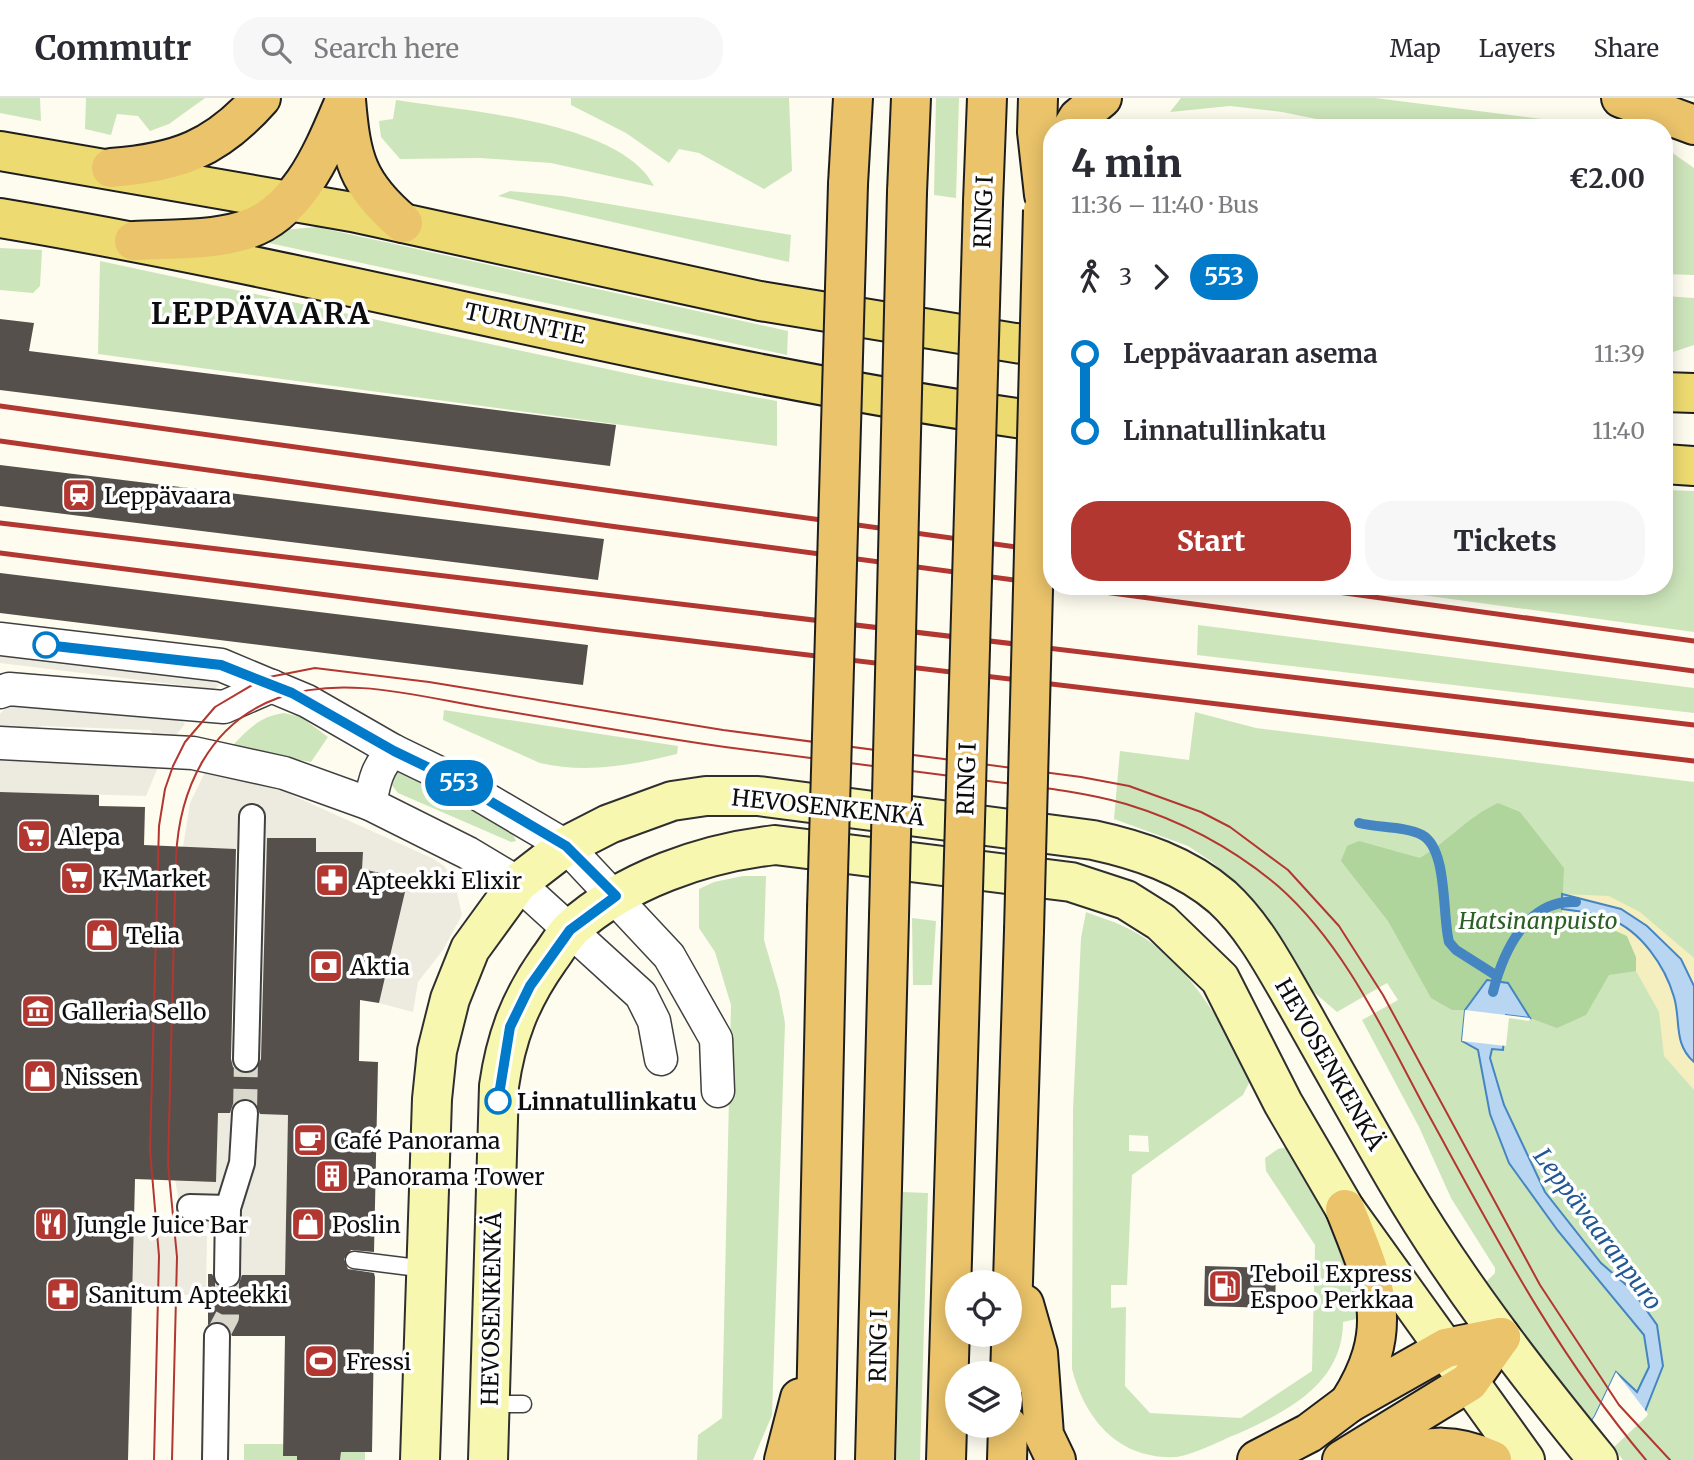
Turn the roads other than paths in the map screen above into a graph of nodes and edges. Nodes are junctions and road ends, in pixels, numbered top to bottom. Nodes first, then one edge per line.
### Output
1 (261, 98) edge
2 (346, 98) edge
3 (853, 98) edge
4 (911, 98) edge
5 (987, 98) edge
6 (1038, 98) edge
7 (1102, 98) edge
8 (1621, 98) edge
9 (1077, 119) edge
10 (1694, 125) edge
11 (0, 151) edge
12 (111, 168) junction
13 (1043, 171) edge
14 (289, 201) junction
15 (0, 218) edge
16 (403, 223) junction
17 (134, 240) junction
18 (1043, 292) edge
19 (1043, 348) edge
20 (1673, 392) edge
21 (1694, 393) edge
22 (1043, 422) edge
23 (1673, 465) edge
24 (1694, 466) edge
25 (0, 639) edge
26 (272, 686) junction
27 (0, 692) edge
28 (0, 743) edge
29 (394, 751) junction
30 (370, 804) junction
31 (253, 817) dead end
32 (566, 846) junction
33 (519, 883) junction
34 (616, 896) junction
35 (570, 930) junction
36 (668, 956) junction
37 (246, 1059) tunnel mouth
38 (718, 1091) dead end
39 (245, 1113) tunnel mouth
40 (190, 1208) dead end
41 (228, 1208) junction
42 (1345, 1209) junction
43 (354, 1260) dead end
44 (1014, 1265) junction
45 (426, 1269) junction
46 (227, 1275) tunnel mouth
47 (818, 1310) junction
48 (217, 1336) tunnel mouth
49 (1501, 1337) junction
50 (1446, 1348) junction
51 (1011, 1361) edge
52 (1469, 1382) junction
53 (1349, 1403) junction
54 (1008, 1438) edge
55 (1589, 1449) edge
56 (215, 1460) edge
57 (420, 1460) edge
58 (488, 1460) edge
59 (784, 1460) edge
60 (815, 1460) edge
61 (875, 1460) edge
62 (946, 1460) edge
63 (1007, 1460) edge
64 (1056, 1460) edge
65 (1257, 1460) edge
66 (1342, 1460) edge
67 (1392, 1460) edge
68 (1492, 1460) edge
69 (1525, 1460) edge

1 - 12 highway
2 - 14 highway
2 - 16 highway
3 - 47 highway, bridge
4 - 61 highway, RING I, bridge
5 - 62 highway, RING I, bridge
6 - 13 highway
7 - 9 highway
8 - 10 highway
11 - 12 main road
12 - 14 main road
14 - 16 main road
14 - 17 highway
15 - 17 main road, TURUNTIE
16 - 19 main road
17 - 22 main road, TURUNTIE
18 - 44 highway, bridge
20 - 21 main road
23 - 24 main road
25 - 26 street
26 - 27 street
26 - 29 street
28 - 30 street
29 - 30 street
29 - 32 street
30 - 33 street
31 - 37 street
32 - 33 main road, HEVOSENKENKÄ
32 - 34 street
32 - 49 main road, HEVOSENKENKÄ
33 - 35 street
33 - 45 main road, HEVOSENKENKÄ
34 - 35 main road, HEVOSENKENKÄ
34 - 36 street
34 - 42 main road, HEVOSENKENKÄ
35 - 36 street
35 - 58 main road, HEVOSENKENKÄ
36 - 38 street
39 - 41 street
40 - 41 street
41 - 46 street
42 - 50 main road, HEVOSENKENKÄ
42 - 53 highway
43 - 45 lane
44 - 51 highway
44 - 64 highway
45 - 57 main road, HEVOSENKENKÄ
47 - 59 highway
47 - 60 highway
48 - 56 street
49 - 50 highway
49 - 52 highway
49 - 55 main road, HEVOSENKENKÄ
50 - 52 main road, HEVOSENKENKÄ
50 - 53 highway
52 - 66 highway
52 - 69 main road, HEVOSENKENKÄ
53 - 65 highway
54 - 63 highway
67 - 68 highway

